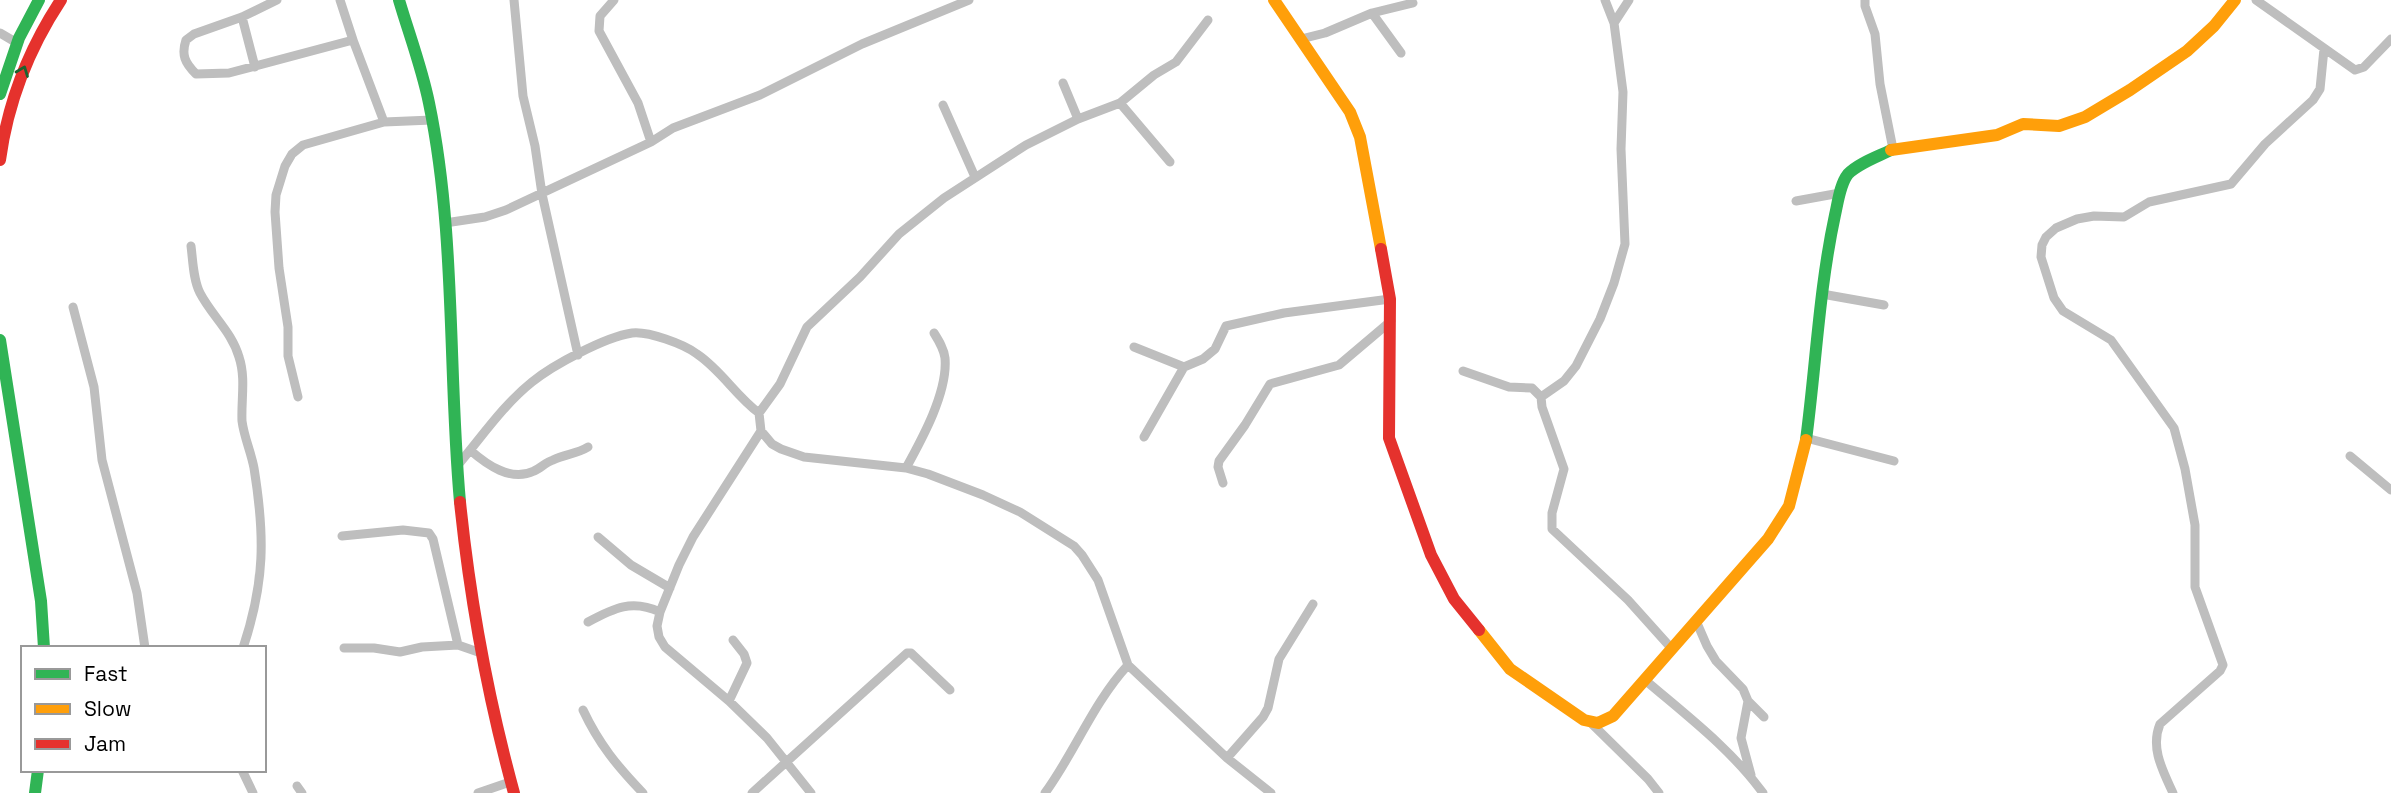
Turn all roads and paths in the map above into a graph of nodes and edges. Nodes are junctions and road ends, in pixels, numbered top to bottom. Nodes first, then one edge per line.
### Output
1 (39, 0) edge
2 (61, 0) edge
3 (277, 0) edge
4 (340, 0) edge
5 (399, 0) edge
6 (514, 0) edge
7 (614, 0) edge
8 (969, 0) edge
9 (1274, 0) edge
10 (1605, 0) edge
11 (1629, 0) edge
12 (1865, 0) edge
13 (2235, 0) edge
14 (2256, 0) edge
15 (1413, 4) dead end
16 (1371, 13) junction
17 (242, 17) junction
18 (1208, 20) dead end
19 (1614, 23) junction
20 (0, 33) edge
21 (1301, 39) junction
22 (2391, 39) edge
23 (353, 40) junction
24 (17, 43) junction
25 (2324, 49) junction
26 (1401, 53) dead end
27 (255, 67) junction
28 (1063, 83) dead end
29 (0, 94) edge
30 (1120, 103) junction
31 (943, 105) dead end
32 (1078, 119) junction
33 (432, 120) junction
34 (384, 122) junction
35 (651, 142) junction
36 (1893, 149) junction
37 (0, 160) edge
38 (1170, 162) dead end
39 (975, 177) junction
40 (1840, 193) junction
41 (542, 194) junction
42 (1796, 201) dead end
43 (445, 223) junction
44 (191, 246) dead end
45 (1822, 294) junction
46 (1390, 299) junction
47 (1884, 305) dead end
48 (73, 307) dead end
49 (1391, 321) junction
50 (934, 332) dead end
51 (0, 340) edge
52 (1134, 346) dead end
53 (578, 355) junction
54 (1184, 367) junction
55 (1463, 371) dead end
56 (298, 397) dead end
57 (1541, 397) junction
58 (759, 413) junction
59 (761, 431) junction
60 (1144, 437) dead end
61 (1806, 438) junction
62 (589, 447) dead end
63 (470, 450) junction
64 (2350, 456) dead end
65 (1894, 461) dead end
66 (457, 466) junction
67 (906, 468) junction
68 (1223, 482) dead end
69 (2391, 490) edge
70 (342, 536) dead end
71 (598, 537) dead end
72 (670, 588) junction
73 (1313, 604) dead end
74 (660, 612) junction
75 (588, 622) dead end
76 (1697, 623) junction
77 (733, 640) dead end
78 (458, 645) junction
79 (44, 646) edge
80 (145, 646) edge
81 (244, 646) edge
82 (344, 648) dead end
83 (1672, 649) junction
84 (481, 653) junction
85 (1128, 666) junction
86 (1646, 680) junction
87 (950, 690) dead end
88 (729, 701) junction
89 (1748, 701) junction
90 (583, 710) dead end
91 (1764, 717) dead end
92 (1590, 722) junction
93 (1227, 758) junction
94 (787, 763) junction
95 (38, 772) edge
96 (243, 772) edge
97 (1751, 777) junction
98 (512, 787) edge
99 (35, 793) edge
100 (253, 793) edge
101 (478, 793) edge
102 (643, 793) edge
103 (752, 793) edge
104 (811, 793) edge
105 (1045, 793) edge
106 (1271, 793) edge
107 (1659, 793) edge
108 (1763, 793) edge
109 (2172, 793) edge

1 - 24 main road
37 -> 2 main road
3 - 17 street
4 - 23 street
5 - 33 main road
6 - 41 street
7 - 35 street
8 - 35 street
9 - 21 main road
10 - 19 street
11 - 19 street
12 - 36 street
13 - 36 main road
14 - 25 street
15 - 16 street
16 - 21 street
16 - 26 street
17 - 27 street
17 - 27 street
18 - 30 street
19 - 57 street
20 - 24 street
21 - 46 main road
22 - 25 street
23 - 27 street
23 - 34 street
24 - 29 main road
25 - 109 street
28 - 32 street
30 - 32 street
30 - 38 street
31 - 39 street
32 - 39 street
33 - 34 street
33 - 43 main road
34 - 56 street
35 - 41 street
36 - 40 main road
39 - 58 street
40 - 42 street
40 - 45 main road
41 - 43 street
41 - 53 street
43 - 66 main road
44 - 81 street
45 - 47 street
45 - 61 main road
46 - 49 main road
46 - 54 street
48 - 80 street
49 - 68 street
49 - 92 main road
50 - 67 street
51 - 79 main road
52 - 54 street
53 - 58 street
53 - 63 street
54 - 60 street
55 - 57 street
57 - 83 street
58 - 59 street
59 - 67 street
59 - 72 street
61 - 65 street
61 - 76 main road
62 - 63 street
63 - 66 street
64 - 69 street
66 - 84 main road
67 - 85 street
70 - 78 street
71 - 72 street
72 - 74 street
73 - 93 street
74 - 75 street
74 - 88 street
76 - 83 main road
76 - 89 street
77 - 88 street
78 - 82 street
78 - 84 street
83 - 86 main road
84 - 98 main road
85 - 93 street
85 - 105 street
86 - 92 main road
86 - 97 street
87 - 94 street
88 - 94 street
89 - 91 street
89 - 97 street
90 - 102 street
92 - 107 street
93 - 106 street
94 - 103 street
94 - 104 street
95 - 99 main road
96 - 100 street
97 - 108 street
98 - 101 street

